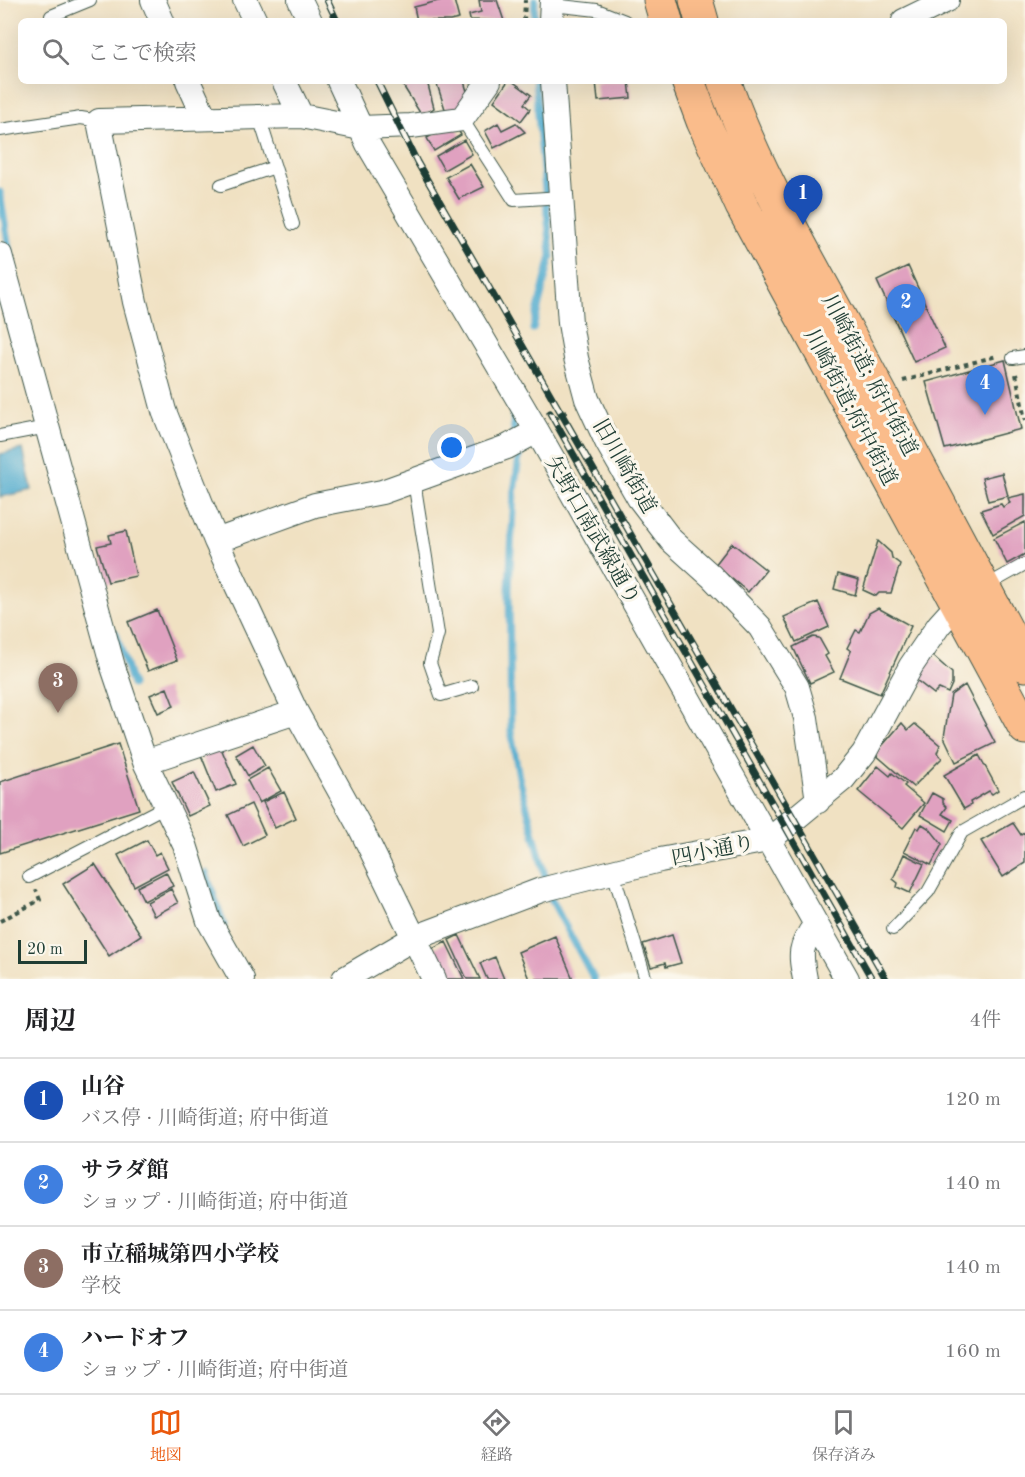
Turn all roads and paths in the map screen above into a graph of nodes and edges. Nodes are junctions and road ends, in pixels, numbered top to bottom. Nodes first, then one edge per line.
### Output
1 (90, 0) edge
2 (153, 0) edge
3 (245, 0) edge
4 (300, 0) edge
5 (525, 0) edge
6 (660, 0) edge
7 (696, 0) edge
8 (947, 0) edge
9 (552, 9) edge
10 (51, 16) dead end
11 (161, 18) edge
12 (254, 18) edge
13 (309, 18) edge
14 (524, 18) edge
15 (617, 18) edge
16 (665, 18) edge
17 (701, 18) edge
18 (910, 18) edge
19 (189, 84) edge
20 (285, 84) edge
21 (340, 84) edge
22 (487, 84) edge
23 (553, 84) edge
24 (689, 84) edge
25 (725, 84) edge
26 (301, 116) junction
27 (259, 117) junction
28 (205, 118) junction
29 (462, 119) junction
30 (99, 121) junction
31 (361, 128) junction
32 (0, 130) edge
33 (275, 167) junction
34 (222, 185) dead end
35 (562, 197) junction
36 (293, 224) dead end
37 (0, 255) edge
38 (1019, 357) edge
39 (900, 382) dead end
40 (586, 399) junction
41 (1025, 420) edge
42 (46, 427) junction
43 (0, 436) edge
44 (522, 439) junction
45 (414, 481) junction
46 (216, 541) junction
47 (1025, 564) edge
48 (971, 596) junction
49 (1025, 665) edge
50 (472, 686) dead end
51 (296, 712) junction
52 (1025, 728) edge
53 (155, 759) junction
54 (1025, 796) edge
55 (818, 801) junction
56 (166, 806) junction
57 (769, 840) junction
58 (613, 872) junction
59 (29, 877) dead end
60 (40, 900) dead end
61 (0, 921) edge
62 (816, 924) junction
63 (893, 929) dead end
64 (414, 938) junction
65 (645, 977) dead end
66 (242, 979) edge
67 (344, 979) edge
68 (434, 979) edge
69 (805, 979) edge
70 (847, 979) edge

1 - 10 lane
2 - 11 street
3 - 12 street
4 - 13 street
5 - 14 path
6 - 16 main road
7 - 17 main road
8 - 18 street
9 - 15 lane
19 - 28 street
20 - 26 street
21 - 31 street, 矢野口南武線通り
22 - 29 street
23 - 35 street, 旧川崎街道
24 - 48 main road, 川崎街道;府中街道
25 - 48 main road, 川崎街道; 府中街道
26 - 27 street
26 - 31 street
27 - 28 street
27 - 33 lane
28 - 30 street
29 - 31 street
29 - 35 lane
30 - 32 lane
30 - 46 street
31 - 44 street, 矢野口南武線通り
33 - 34 lane
33 - 36 lane
35 - 40 street, 旧川崎街道
37 - 42 street
38 - 39 path
38 - 41 path
40 - 44 path
40 - 55 street, 旧川崎街道
42 - 43 lane
42 - 53 street
44 - 45 street
44 - 57 street, 矢野口南武線通り
45 - 46 street
45 - 50 lane
46 - 51 street
47 - 48 lane
48 - 49 main road, 川崎街道; 府中街道
48 - 52 main road, 川崎街道;府中街道
48 - 55 street, 四小通り
51 - 53 street
51 - 64 street
53 - 56 street
54 - 63 lane
55 - 57 street, 四小通り
56 - 59 lane
56 - 66 street
57 - 58 street, 四小通り
57 - 62 street, 矢野口南武線通り
58 - 64 street, 四小通り
58 - 65 lane
60 - 61 path
62 - 69 street
62 - 70 street, 矢野口南武線通り
64 - 67 street, 四小通り
64 - 68 street

